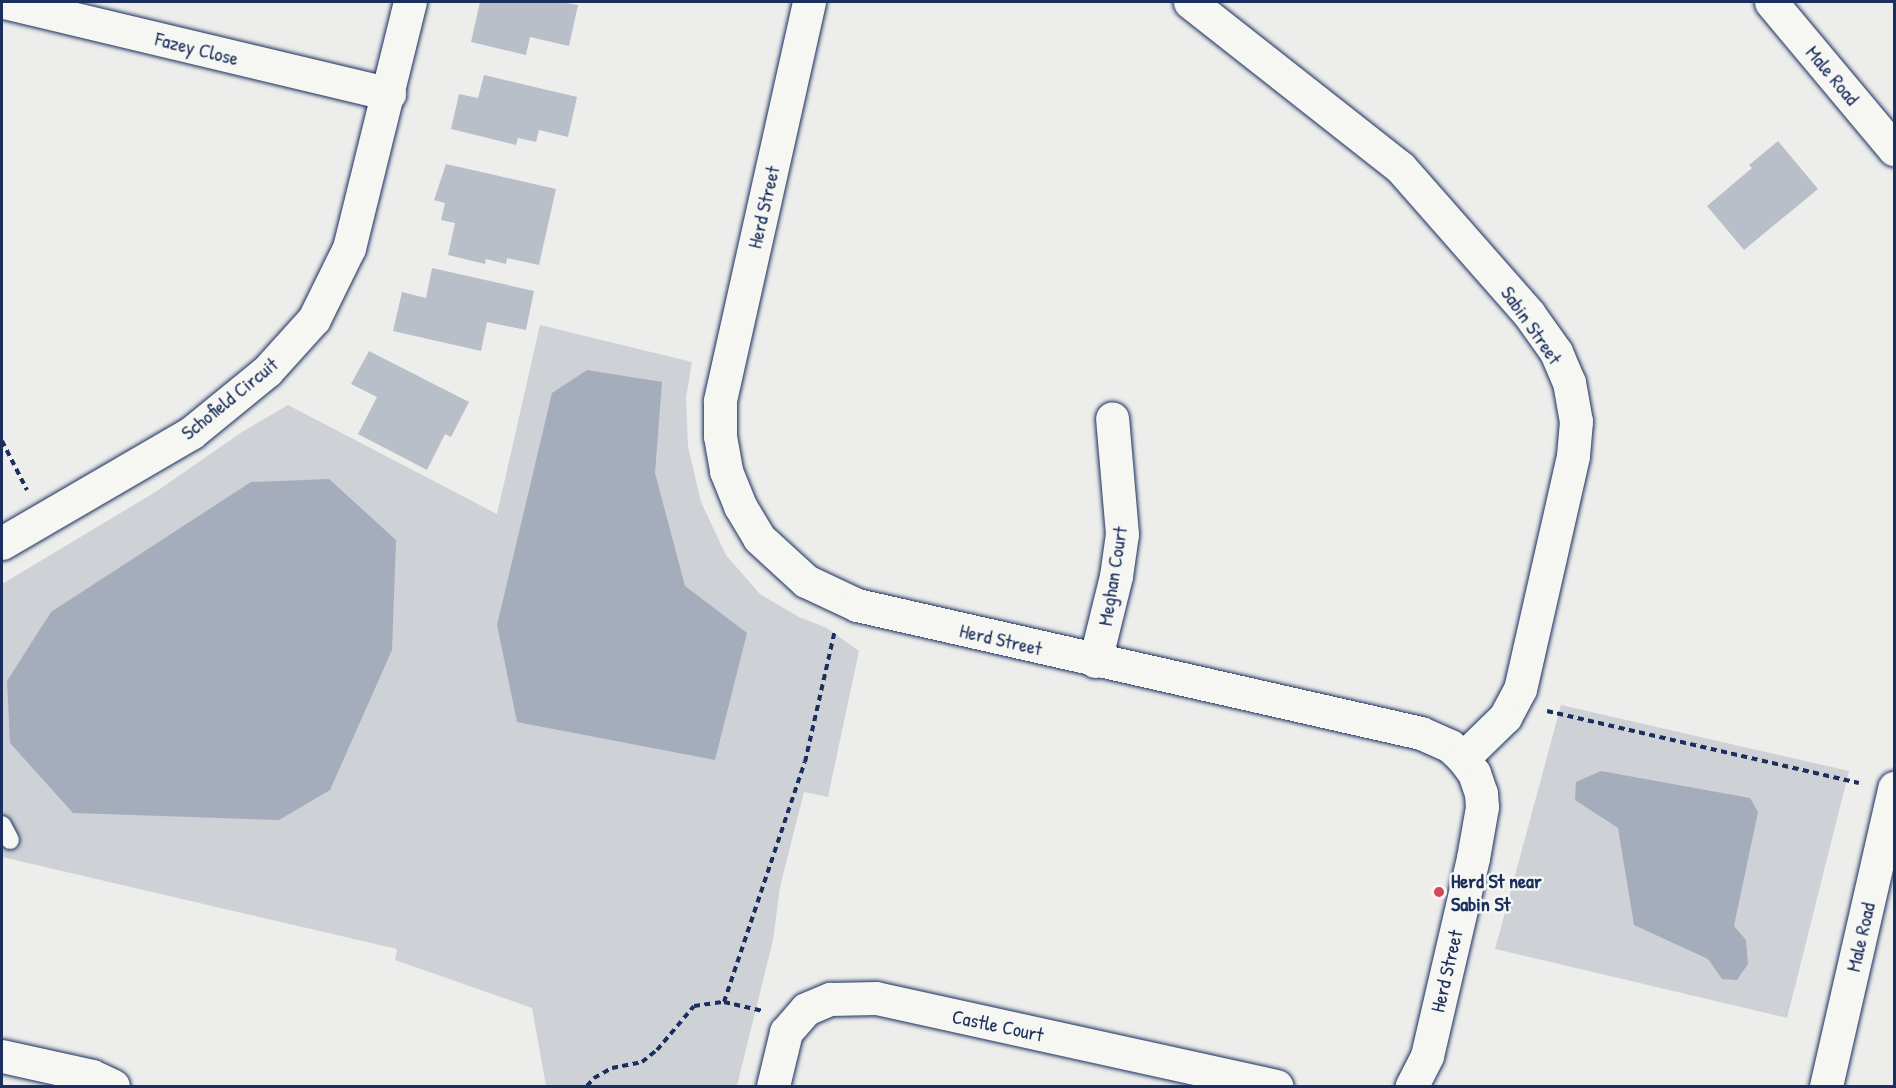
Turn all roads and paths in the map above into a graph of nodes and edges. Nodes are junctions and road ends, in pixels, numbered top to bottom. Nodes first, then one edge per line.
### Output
1 (4, 2) edge
2 (410, 2) edge
3 (809, 2) edge
4 (1191, 2) edge
5 (1771, 2) edge
6 (389, 94) junction
7 (1894, 149) edge
8 (1112, 418) dead end
9 (2, 441) edge
10 (44, 519) junction
11 (2, 543) edge
12 (835, 629) dead end
13 (1095, 661) junction
14 (1514, 704) junction
15 (1463, 758) junction
16 (1859, 783) dead end
17 (1894, 788) edge
18 (724, 1002) junction
19 (786, 1032) junction
20 (2, 1056) edge
21 (113, 1086) edge
22 (588, 1086) edge
23 (773, 1086) edge
24 (1276, 1086) edge
25 (1413, 1086) edge
26 (1826, 1086) edge

1 - 6 street, Fazey Close
2 - 6 street, Schofield Circuit
3 - 13 street, Herd Street
4 - 14 street, Sabin Street
5 - 7 street, Male Road
6 - 10 street, Schofield Circuit
8 - 13 street, Meghan Court
9 - 10 path
10 - 11 street, Schofield Circuit
12 - 18 path
13 - 15 street, Herd Street
14 - 15 street, Sabin Street
14 - 16 path
15 - 25 street, Herd Street
17 - 26 street, Male Road
18 - 19 path
18 - 22 path
19 - 23 street, Castle Court
19 - 24 street, Castle Court
20 - 21 street

